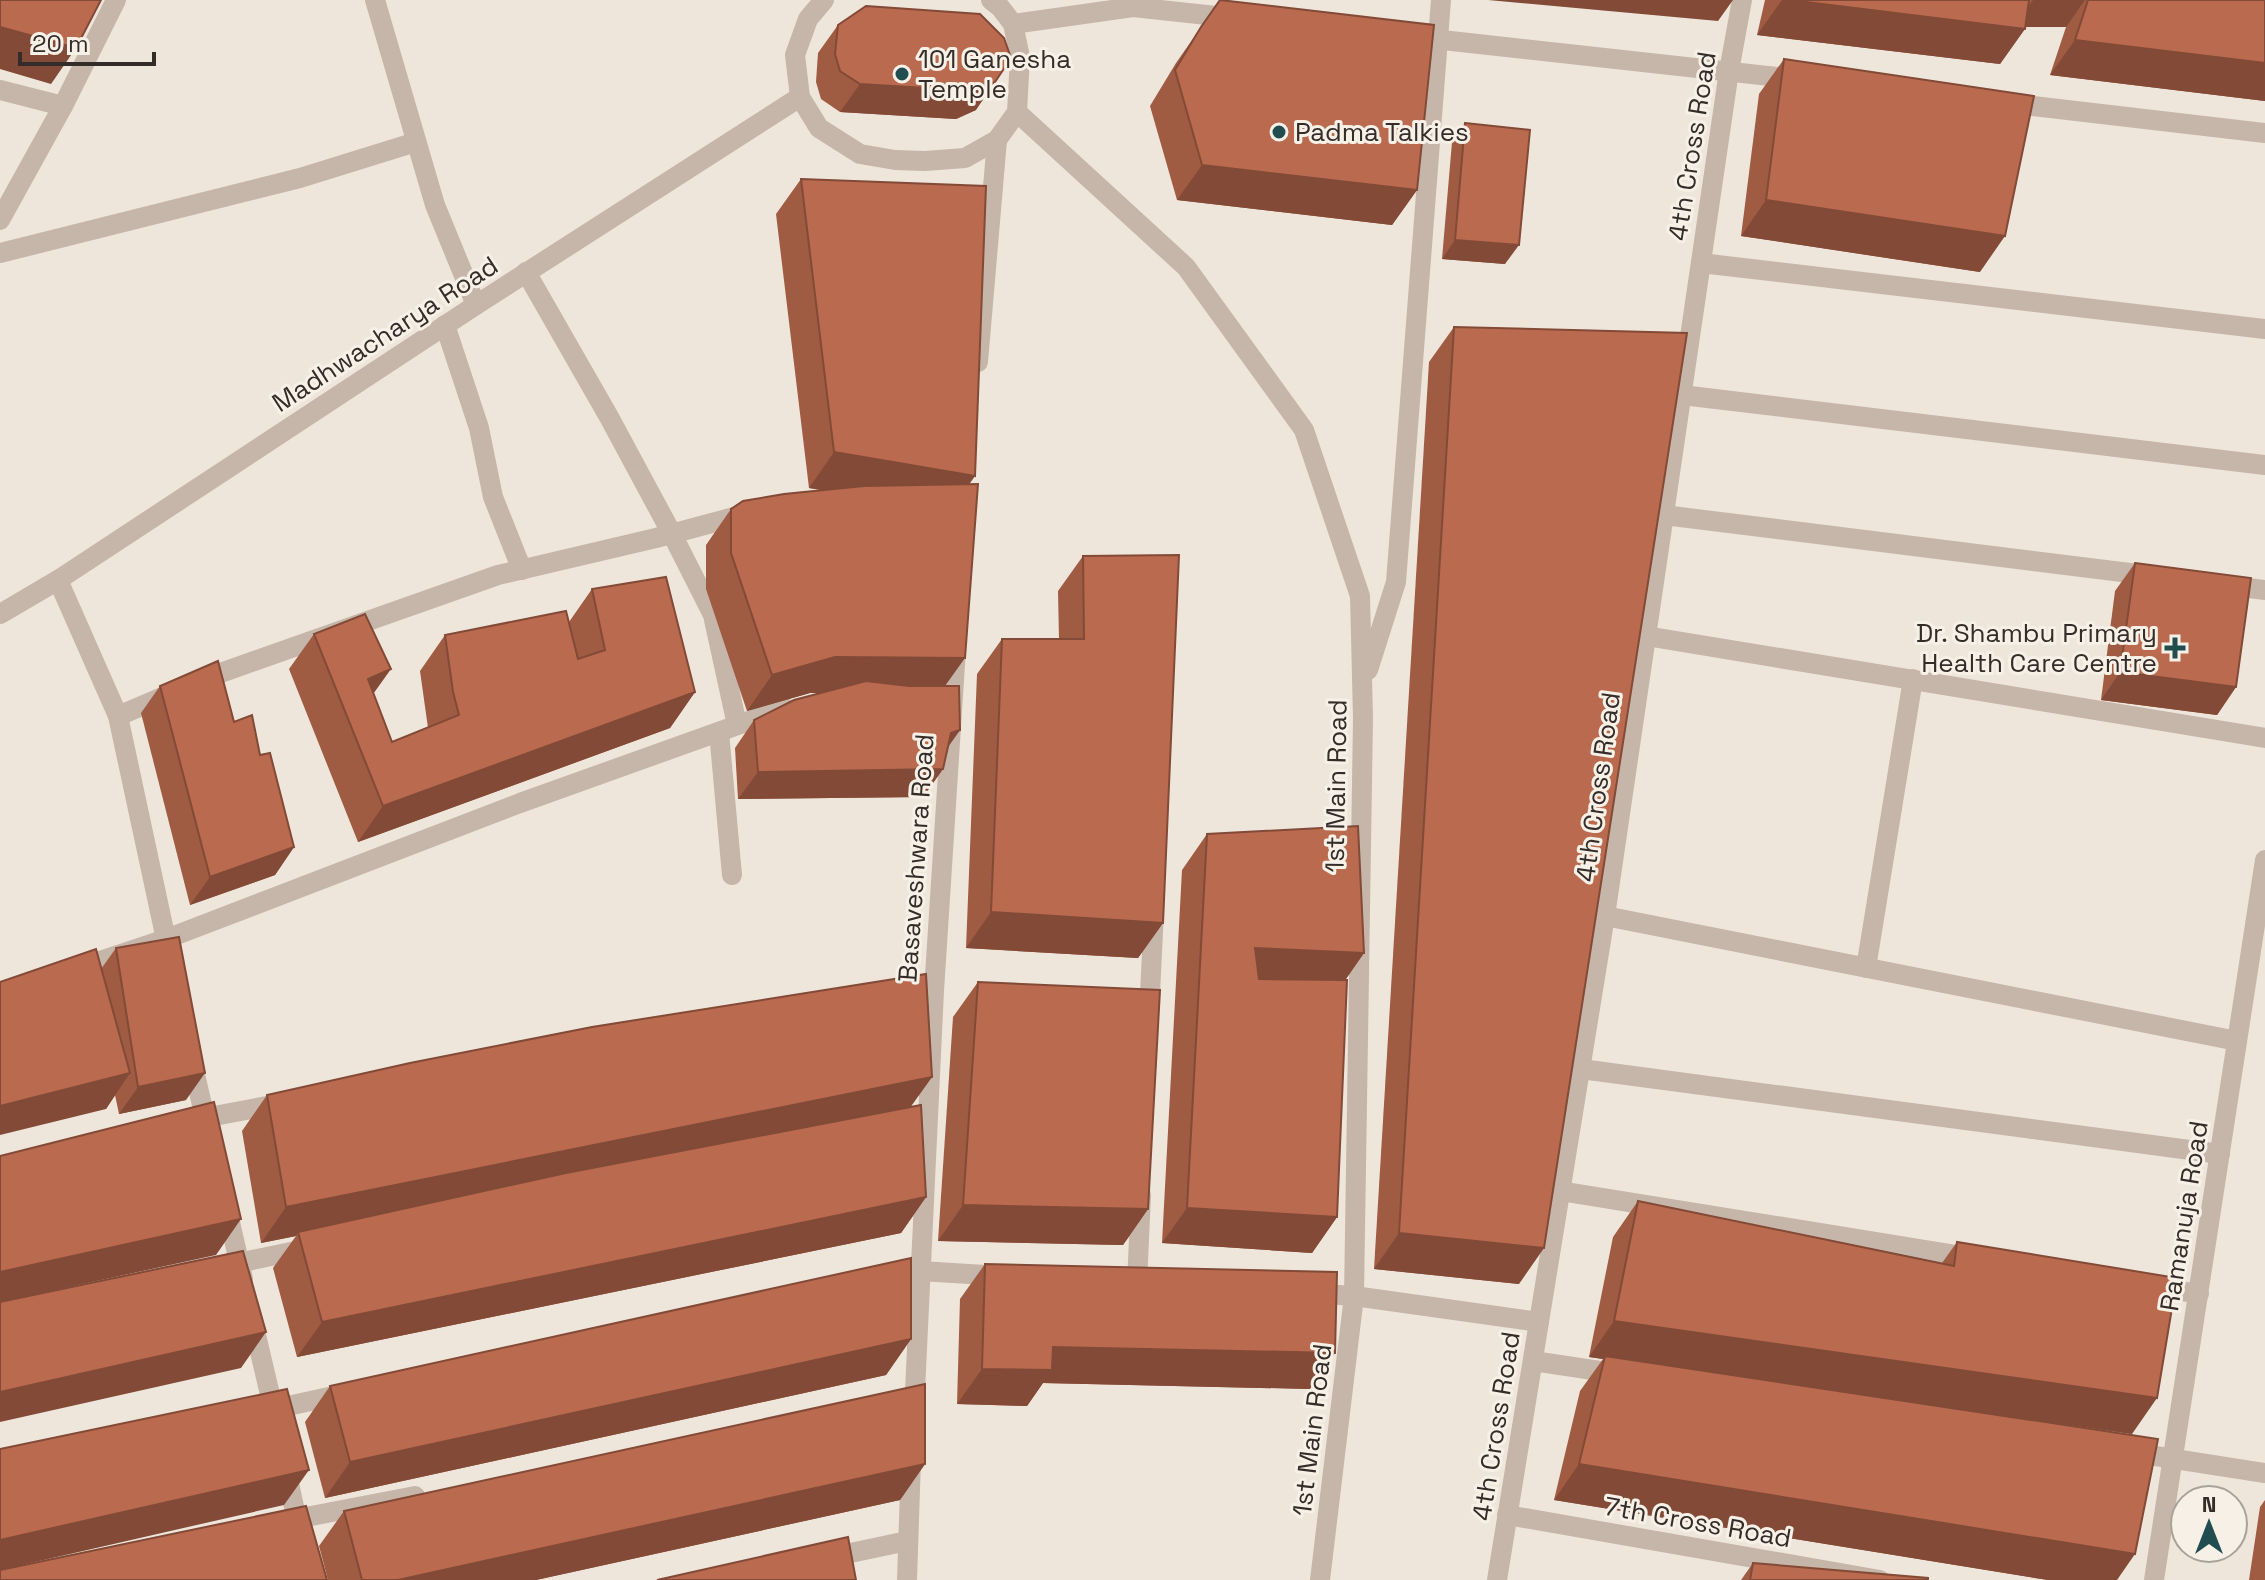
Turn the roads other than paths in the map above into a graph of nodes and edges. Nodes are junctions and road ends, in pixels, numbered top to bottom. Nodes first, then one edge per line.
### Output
1 (116, 0) edge
2 (375, 0) edge
3 (824, 0) edge
4 (991, 0) edge
5 (1441, 0) edge
6 (1742, 0) edge
7 (1254, 20) edge
8 (1013, 24) junction
9 (1392, 35) edge
10 (1437, 40) junction
11 (1729, 71) junction
12 (1808, 80) edge
13 (0, 90) edge
14 (800, 97) junction
15 (1981, 100) edge
16 (63, 106) junction
17 (1017, 112) junction
18 (2265, 133) edge
19 (997, 140) junction
20 (416, 142) junction
21 (0, 220) edge
22 (0, 253) edge
23 (1701, 263) junction
24 (526, 272) junction
25 (476, 305) junction
26 (445, 325) junction
27 (2265, 329) edge
28 (976, 388) edge
29 (1682, 395) junction
30 (2265, 465) edge
31 (773, 510) edge
32 (1664, 515) junction
33 (672, 534) junction
34 (522, 570) junction
35 (2170, 578) edge
36 (58, 580) junction
37 (2202, 582) edge
38 (2265, 590) edge
39 (0, 614) edge
40 (1646, 636) junction
41 (957, 637) edge
42 (1913, 679) junction
43 (1363, 685) junction
44 (811, 699) edge
45 (118, 716) junction
46 (728, 728) junction
47 (2265, 738) edge
48 (2265, 860) edge
49 (732, 875) dead end
50 (1155, 892) edge
51 (1605, 916) junction
52 (166, 939) junction
53 (1866, 968) junction
54 (60, 975) edge
55 (175, 982) edge
56 (1148, 1033) edge
57 (187, 1039) edge
58 (2237, 1041) junction
59 (1581, 1069) junction
60 (298, 1101) edge
61 (205, 1117) junction
62 (175, 1124) edge
63 (212, 1146) edge
64 (2220, 1154) junction
65 (1142, 1173) edge
66 (222, 1190) edge
67 (1560, 1191) junction
68 (331, 1244) edge
69 (1996, 1261) edge
70 (239, 1262) junction
71 (210, 1269) edge
72 (920, 1271) junction
73 (1028, 1277) edge
74 (874, 1281) edge
75 (1137, 1283) edge
76 (2136, 1284) edge
77 (1292, 1292) edge
78 (2199, 1294) junction
79 (1354, 1296) junction
80 (1539, 1322) junction
81 (1533, 1361) junction
82 (1642, 1378) edge
83 (366, 1389) edge
84 (273, 1409) junction
85 (243, 1415) edge
86 (2111, 1449) edge
87 (2173, 1458) junction
88 (2265, 1473) edge
89 (436, 1492) edge
90 (1507, 1515) junction
91 (297, 1519) junction
92 (267, 1526) edge
93 (907, 1541) junction
94 (815, 1561) edge
95 (310, 1580) edge
96 (907, 1580) edge
97 (1320, 1580) edge
98 (1497, 1580) edge
99 (1880, 1580) edge
100 (2154, 1580) edge

1 - 16 street
2 - 20 street
3 - 14 street
4 - 8 street
5 - 10 street
6 - 11 street, 4th Cross Road
7 - 8 street
8 - 17 street
9 - 10 street
10 - 11 street
10 - 43 street
11 - 12 street
11 - 23 street, 4th Cross Road
13 - 16 street
14 - 19 street
14 - 24 street, Madhwacharya Road
15 - 18 street
16 - 21 street
17 - 19 street
17 - 43 street, 1st Main Road
19 - 28 street
20 - 22 street
20 - 25 street
23 - 27 street
23 - 29 street, 4th Cross Road
24 - 25 street, Madhwacharya Road
24 - 33 street
25 - 26 street, Madhwacharya Road
26 - 34 street
26 - 36 street, Madhwacharya Road
29 - 30 street
29 - 32 street, 4th Cross Road
31 - 33 street
32 - 35 street
32 - 40 street, 4th Cross Road
33 - 34 street
33 - 46 street
34 - 45 street
36 - 39 street, Madhwacharya Road
36 - 45 street
37 - 38 street
40 - 42 street
40 - 51 street, 4th Cross Road
41 - 72 street, Basaveshwara Road
42 - 47 street
42 - 53 street
43 - 79 street, 1st Main Road
44 - 46 street
45 - 52 street
46 - 49 street
46 - 52 street
48 - 58 street, Ramanuja Road
50 - 56 street
51 - 53 street
51 - 59 street, 4th Cross Road
52 - 54 street
52 - 55 street
53 - 58 street
57 - 61 street
58 - 64 street, Ramanuja Road
59 - 64 street
59 - 67 street, 4th Cross Road
60 - 61 street
61 - 62 street
61 - 63 street
64 - 78 street, Ramanuja Road
65 - 75 street
66 - 70 street
67 - 69 street
67 - 80 street, 4th Cross Road
68 - 70 street
70 - 71 street
70 - 84 street
72 - 73 street
72 - 74 street
72 - 93 street, Basaveshwara Road
76 - 78 street
77 - 79 street
78 - 87 street, Ramanuja Road
79 - 80 street
79 - 97 street, 1st Main Road
80 - 81 street, 4th Cross Road
81 - 82 street
81 - 90 street, 4th Cross Road
83 - 84 street
84 - 85 street
84 - 91 street
86 - 87 street
87 - 88 street
87 - 100 street, Ramanuja Road
89 - 91 street
90 - 98 street, 4th Cross Road
90 - 99 street, 7th Cross Road
91 - 92 street
91 - 95 street
93 - 94 street
93 - 96 street, Basaveshwara Road

